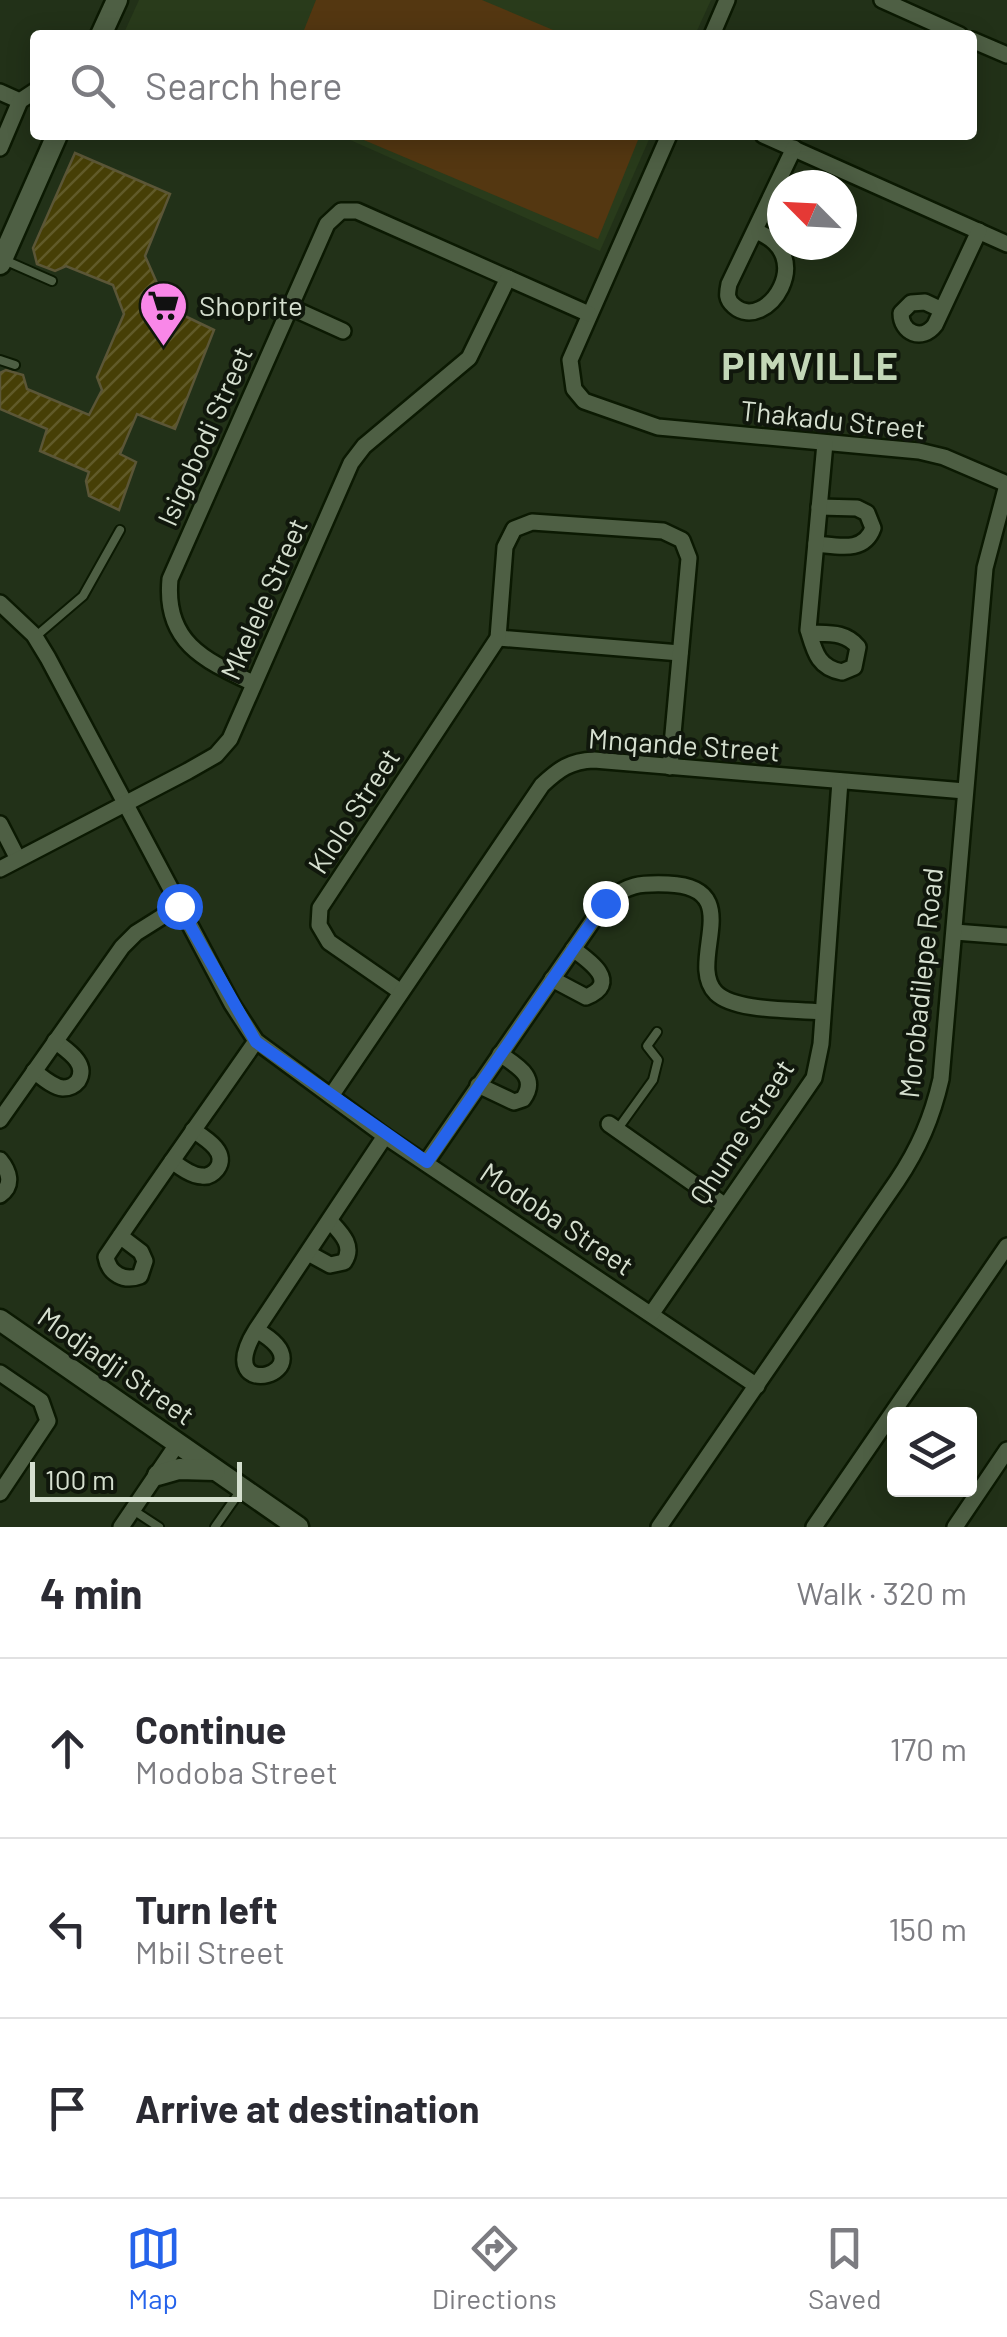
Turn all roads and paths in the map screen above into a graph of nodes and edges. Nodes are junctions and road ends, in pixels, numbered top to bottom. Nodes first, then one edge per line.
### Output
1 (116, 0) edge
2 (727, 0) edge
3 (882, 0) edge
4 (103, 30) edge
5 (714, 30) edge
6 (949, 30) edge
7 (977, 42) edge
8 (1007, 56) edge
9 (0, 92) edge
10 (30, 94) edge
11 (20, 101) junction
12 (55, 140) edge
13 (667, 140) edge
14 (775, 140) edge
15 (0, 148) edge
16 (794, 148) junction
17 (978, 231) junction
18 (755, 232) junction
19 (1007, 244) edge
20 (1, 262) edge
21 (508, 278) junction
22 (52, 280) dead end
23 (290, 307) junction
24 (942, 310) dead end
25 (589, 314) junction
26 (343, 331) dead end
27 (0, 360) edge
28 (15, 366) dead end
29 (825, 443) junction
30 (1007, 484) edge
31 (820, 507) junction
32 (120, 530) dead end
33 (816, 544) junction
34 (0, 603) edge
35 (809, 633) dead end
36 (35, 637) junction
37 (498, 638) junction
38 (680, 653) junction
39 (253, 684) junction
40 (670, 766) junction
41 (840, 781) junction
42 (965, 791) junction
43 (129, 804) junction
44 (0, 824) edge
45 (18, 860) junction
46 (0, 869) edge
47 (179, 906) junction
48 (955, 932) junction
49 (1007, 936) edge
50 (573, 949) junction
51 (552, 978) junction
52 (401, 992) junction
53 (821, 1012) junction
54 (656, 1032) dead end
55 (54, 1042) junction
56 (256, 1042) junction
57 (500, 1054) junction
58 (34, 1071) junction
59 (478, 1086) junction
60 (331, 1096) junction
61 (0, 1120) edge
62 (614, 1127) joint
63 (194, 1130) junction
64 (386, 1136) junction
65 (0, 1160) edge
66 (172, 1161) junction
67 (427, 1162) junction
68 (0, 1195) edge
69 (724, 1205) junction
70 (330, 1221) junction
71 (120, 1236) dead end
72 (1007, 1246) edge
73 (308, 1253) junction
74 (652, 1313) junction
75 (0, 1320) edge
76 (256, 1330) dead end
77 (0, 1373) edge
78 (757, 1386) junction
79 (178, 1443) junction
80 (1007, 1450) edge
81 (217, 1470) junction
82 (158, 1475) junction
83 (242, 1488) junction
84 (0, 1493) edge
85 (133, 1510) junction
86 (121, 1527) edge
87 (159, 1527) edge
88 (215, 1527) edge
89 (298, 1527) edge
90 (659, 1527) edge
91 (814, 1527) edge
92 (954, 1527) edge

1 - 4 street
2 - 5 street
3 - 6 street
7 - 8 street
9 - 11 street
10 - 11 street
11 - 15 street
12 - 20 street
13 - 25 street, Thakadu Street
14 - 16 street
16 - 17 street
16 - 18 street
17 - 19 street
17 - 24 street
18 - 18 street
20 - 22 lane
21 - 23 street, Isigobodi Street
21 - 25 street, Isigobodi Street
21 - 39 street, Mkelele Street
23 - 26 street
23 - 39 street, Isigobodi Street
25 - 29 street, Thakadu Street
27 - 28 lane
29 - 30 street, Thakadu Street
29 - 31 street
30 - 42 street, Morobadilepe Road
31 - 33 street
31 - 33 street
32 - 36 lane
33 - 35 street
34 - 36 street, Modoba Street
36 - 43 street, Modoba Street
37 - 38 street
37 - 38 street
37 - 52 street, Klolo Street
38 - 40 street
39 - 43 street, Mkelele Street
40 - 41 street, Mnqande Street
40 - 52 street, Mnqande Street
41 - 42 street, Mnqande Street
41 - 53 street, Qhume Street
42 - 48 street, Morobadilepe Road
43 - 45 street, Mkelele Street
43 - 47 street, Modoba Street
44 - 45 street
45 - 46 street, Mkelele Street
47 - 55 street
47 - 56 street, Modoba Street
48 - 49 street
48 - 78 street, Morobadilepe Road
50 - 51 street
50 - 51 street
50 - 53 street
51 - 57 street
52 - 60 street, Mnqande Street
53 - 69 street, Qhume Street
54 - 62 lane
55 - 58 street
55 - 58 street
56 - 60 street, Modoba Street
56 - 63 street
57 - 59 street
57 - 59 street
58 - 61 street
59 - 67 street
60 - 64 street, Modoba Street
62 - 69 street
63 - 66 street
63 - 66 street
64 - 67 street, Modoba Street
64 - 70 street
65 - 68 street
66 - 71 street
67 - 74 street, Modoba Street
69 - 74 street, Qhume Street
70 - 73 street
70 - 73 street
72 - 91 street
73 - 76 street
74 - 78 street, Modoba Street
75 - 79 street, Modjadji Street
77 - 84 street
78 - 90 street, Morobadilepe Road
79 - 81 street, Modjadji Street
79 - 82 street
80 - 92 street
81 - 82 street
81 - 83 street, Modjadji Street
82 - 85 street
83 - 88 lane
83 - 89 street, Modjadji Street
85 - 86 street
85 - 87 lane

